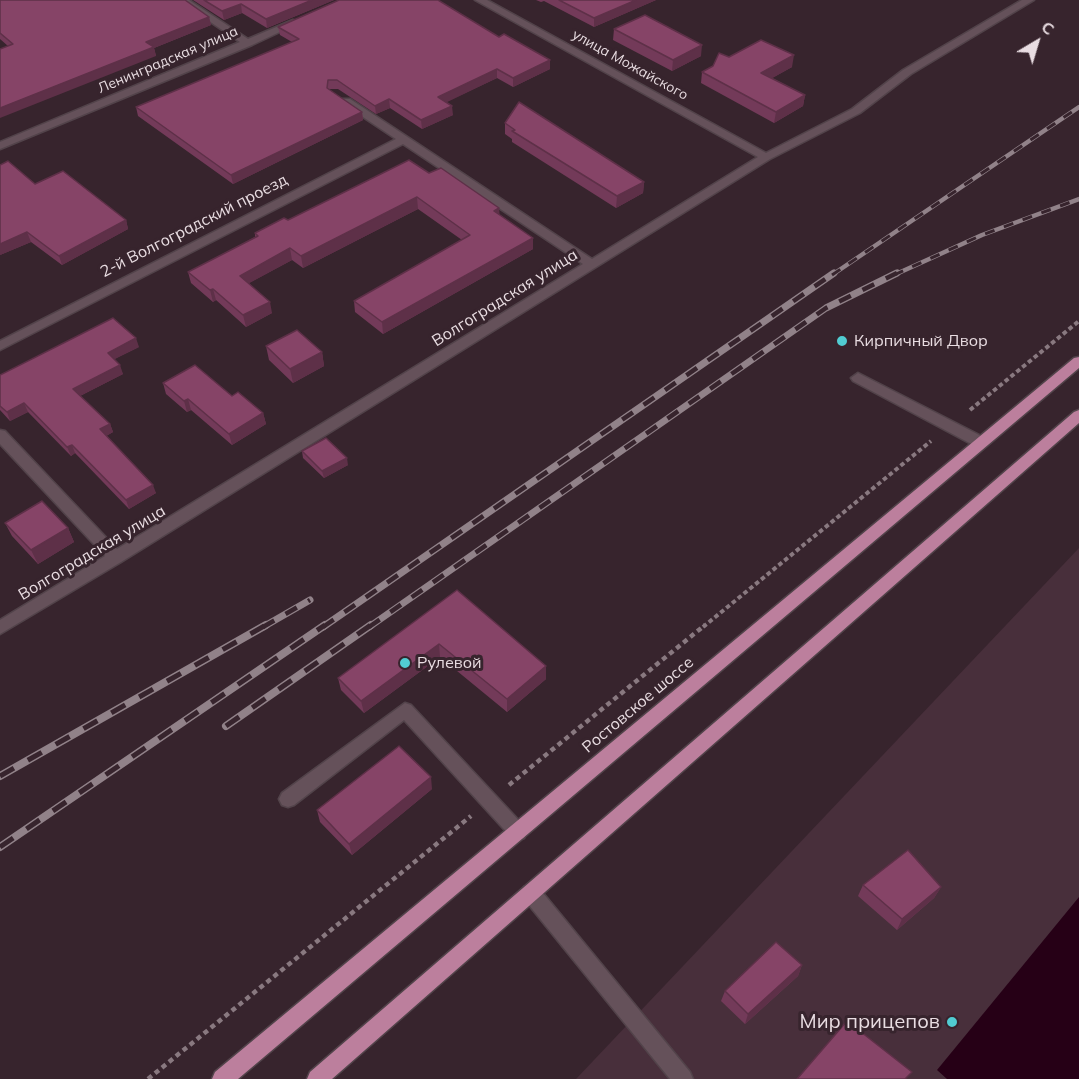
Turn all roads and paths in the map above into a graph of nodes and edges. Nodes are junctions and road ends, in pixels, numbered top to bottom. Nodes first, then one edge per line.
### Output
1 (183, 0) edge
2 (480, 0) edge
3 (1029, 0) edge
4 (308, 17) edge
5 (248, 43) junction
6 (333, 93) edge
7 (405, 139) junction
8 (0, 146) edge
9 (766, 157) junction
10 (591, 264) junction
11 (1079, 321) edge
12 (0, 346) edge
13 (1079, 361) edge
14 (858, 378) dead end
15 (1079, 415) edge
16 (950, 426) junction
17 (0, 435) edge
18 (981, 443) junction
19 (117, 558) junction
20 (0, 628) edge
21 (288, 800) dead end
22 (489, 801) junction
23 (518, 832) junction
24 (531, 893) junction
25 (148, 1079) edge
26 (222, 1079) edge
27 (317, 1079) edge
28 (683, 1079) edge

1 - 5 street
2 - 9 street, улица Можайского
3 - 9 street, Волгоградская улица
4 - 5 street, Ленинградская улица
5 - 8 street, Ленинградская улица
6 - 7 street
7 - 10 street
7 - 12 street, 2-й Волгоградский проезд
9 - 10 street, Волгоградская улица
10 - 19 street, Волгоградская улица
11 - 16 path
13 - 18 main road, Ростовское шоссе
14 - 16 street
15 - 24 main road
16 - 18 street
16 - 22 path
17 - 19 street
18 - 23 main road, Ростовское шоссе
19 - 20 street, Волгоградская улица
21 - 22 street
22 - 23 street
22 - 25 path
23 - 26 main road, Ростовское шоссе
24 - 27 main road
24 - 28 street

